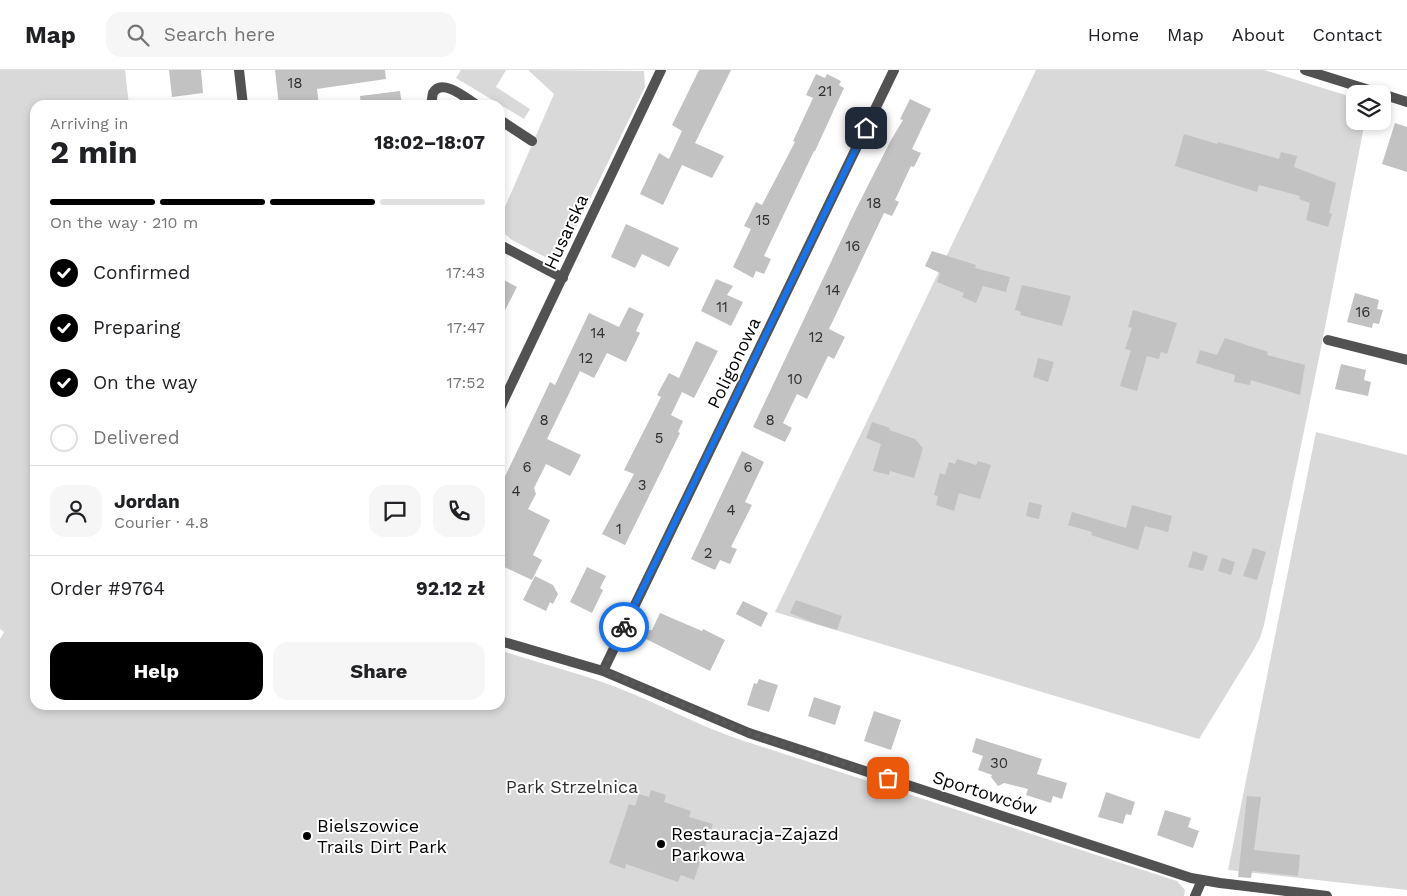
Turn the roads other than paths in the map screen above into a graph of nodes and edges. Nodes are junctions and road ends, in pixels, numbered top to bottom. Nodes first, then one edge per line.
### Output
1 (238, 70) edge
2 (661, 70) edge
3 (894, 70) edge
4 (1305, 70) edge
5 (1353, 85) edge
6 (1391, 97) edge
7 (242, 100) edge
8 (432, 100) edge
9 (469, 100) edge
10 (1407, 102) edge
11 (505, 123) edge
12 (532, 141) dead end
13 (505, 248) edge
14 (563, 278) junction
15 (1328, 340) dead end
16 (1407, 360) edge
17 (505, 398) edge
18 (505, 643) edge
19 (603, 670) junction
20 (1202, 880) junction
21 (1195, 896) edge
22 (1327, 896) edge

1 - 7 street
2 - 14 street, Husarska
3 - 19 street, Poligonowa
4 - 5 street
6 - 10 street
8 - 9 street
11 - 12 street
13 - 14 street
14 - 17 street, Husarska
15 - 16 street
18 - 19 street, Sportowców
19 - 20 street, Sportowców
20 - 21 street
20 - 22 street, Sportowców

